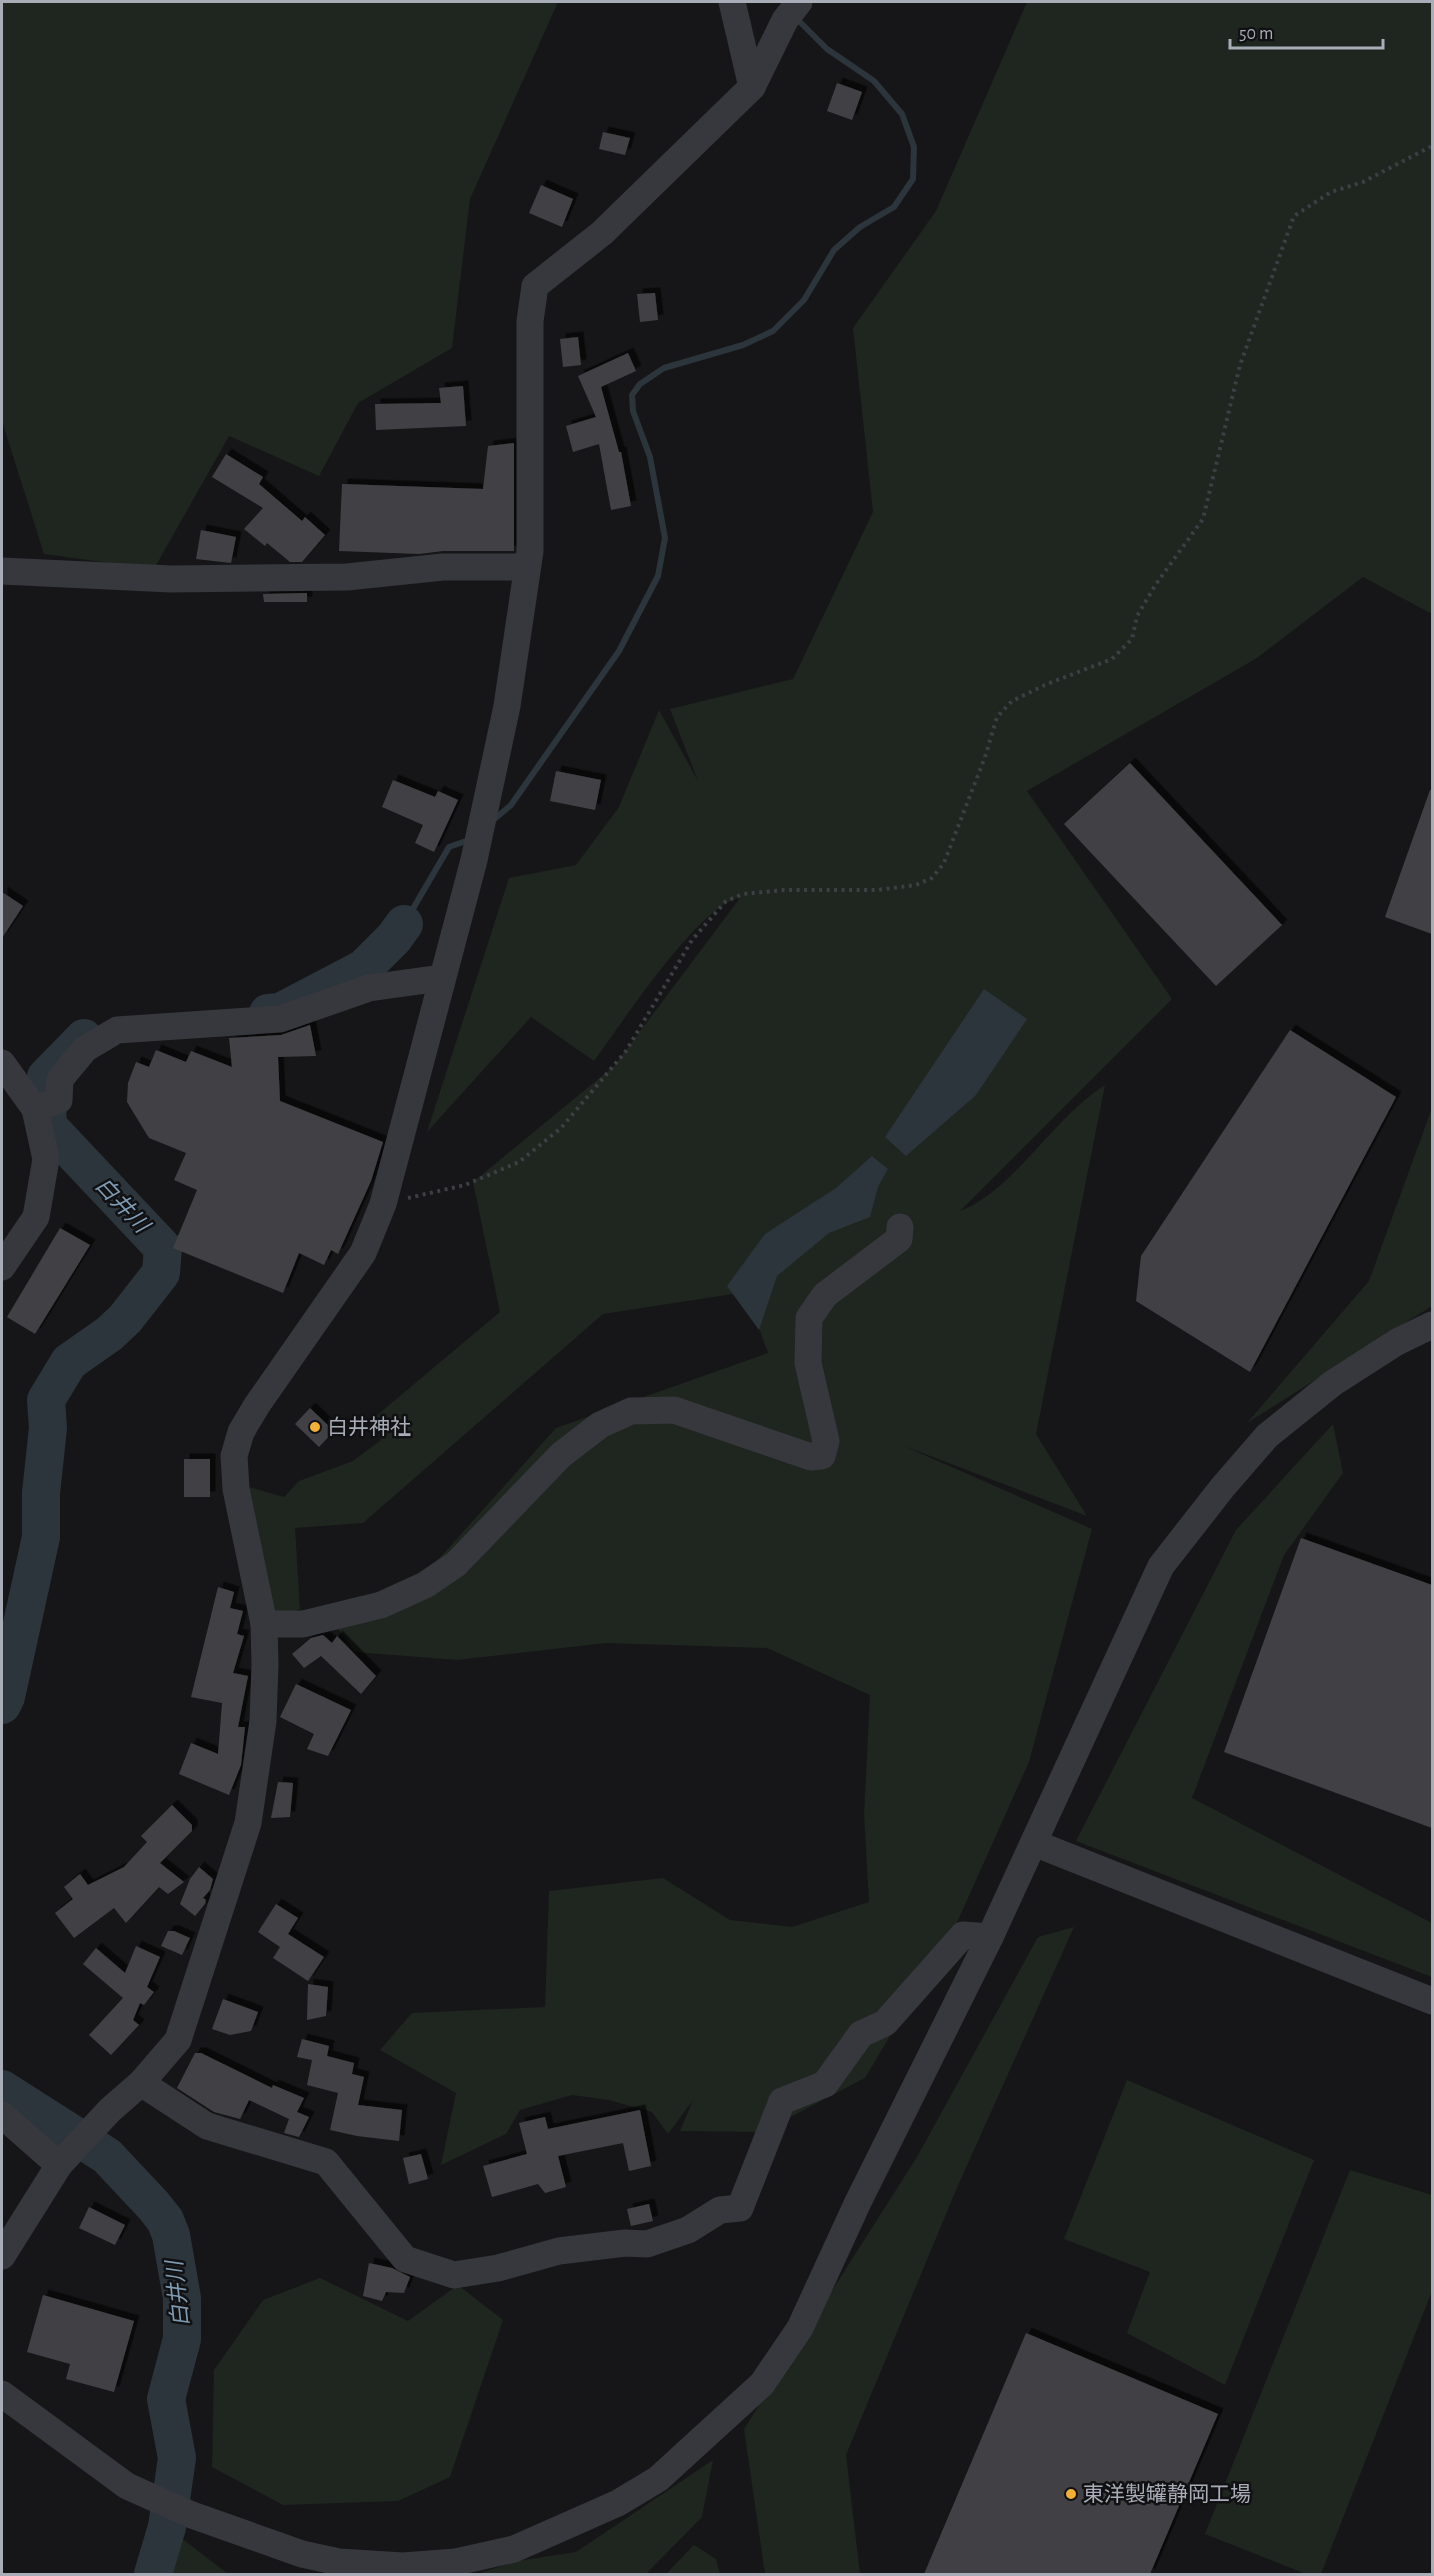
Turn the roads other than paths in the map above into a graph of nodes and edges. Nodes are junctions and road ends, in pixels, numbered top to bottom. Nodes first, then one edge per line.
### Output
1 (732, 2) edge
2 (799, 2) edge
3 (752, 87) junction
4 (527, 567) junction
5 (2, 571) edge
6 (441, 978) junction
7 (2, 1063) edge
8 (47, 1105) junction
9 (900, 1227) dead end
10 (2, 1267) edge
11 (1432, 1325) edge
12 (264, 1624) junction
13 (1034, 1843) junction
14 (990, 1937) junction
15 (1432, 2001) edge
16 (141, 2083) junction
17 (2, 2115) edge
18 (59, 2165) junction
19 (2, 2256) edge
20 (2, 2394) edge

1 - 3 street
2 - 3 street
3 - 4 street
4 - 5 street
4 - 6 street
6 - 8 street
6 - 12 street
7 - 8 street
8 - 10 street
9 - 12 street
11 - 13 street
12 - 16 street
13 - 14 street
13 - 15 street
14 - 16 street
14 - 20 street
16 - 18 street
17 - 18 street
18 - 19 street

